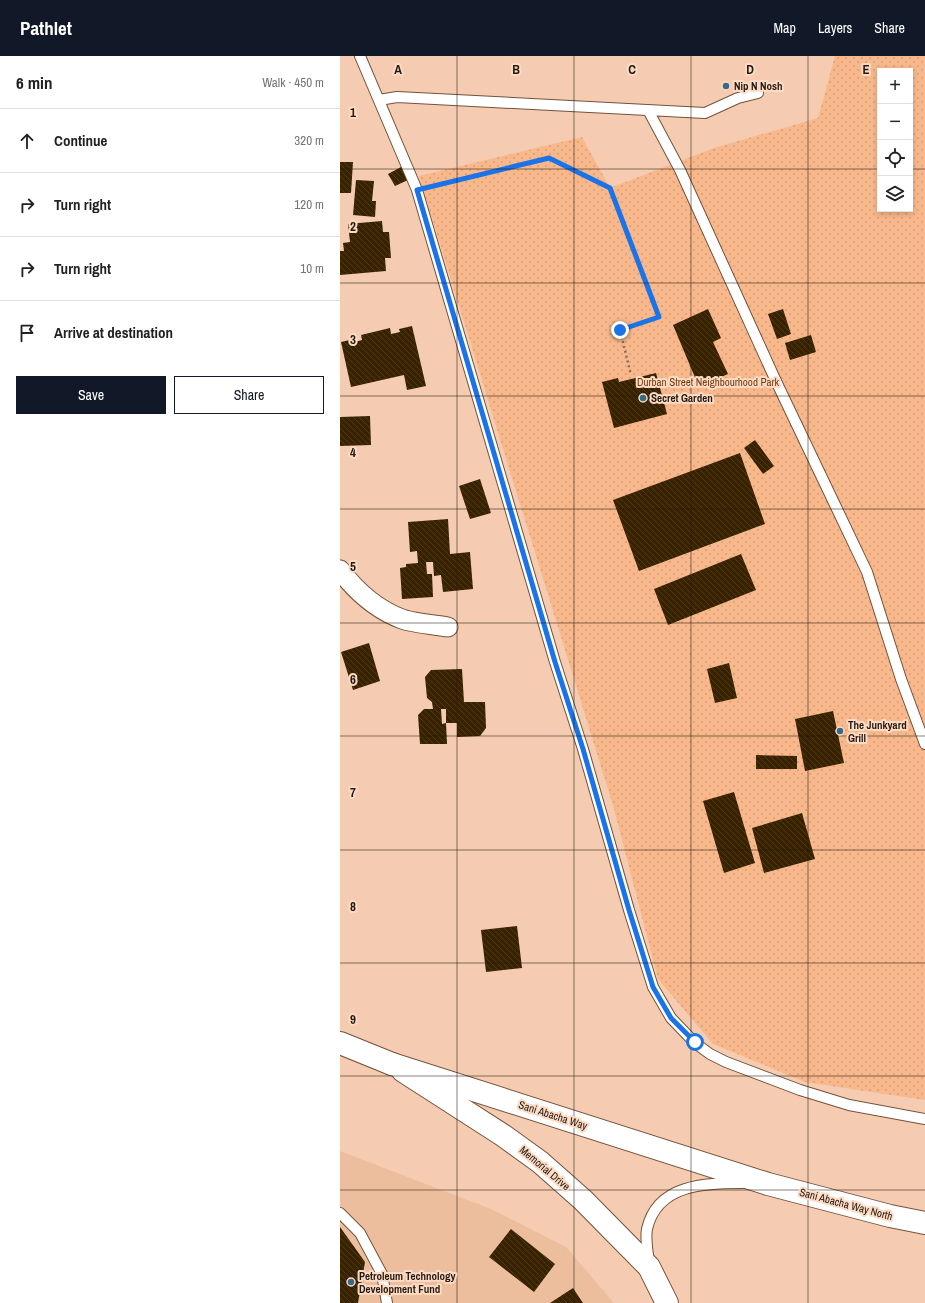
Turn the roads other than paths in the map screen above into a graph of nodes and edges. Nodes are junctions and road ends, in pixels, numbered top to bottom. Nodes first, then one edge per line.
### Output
1 (360, 56) edge
2 (758, 93) dead end
3 (379, 100) junction
4 (648, 110) junction
5 (340, 570) edge
6 (448, 627) dead end
7 (925, 744) edge
8 (340, 1043) edge
9 (392, 1064) junction
10 (925, 1119) edge
11 (768, 1184) junction
12 (340, 1213) edge
13 (925, 1223) edge
14 (649, 1267) junction
15 (387, 1303) edge
16 (667, 1303) edge

1 - 3 lane
2 - 4 lane
3 - 4 lane
3 - 10 lane
4 - 7 lane
5 - 6 street
8 - 9 main road, Sani Abacha Way
9 - 11 main road, Sani Abacha Way
9 - 14 main road, Memorial Drive
11 - 13 main road, Sani Abacha Way North
11 - 14 lane
12 - 15 lane
14 - 16 main road, Memorial Drive

